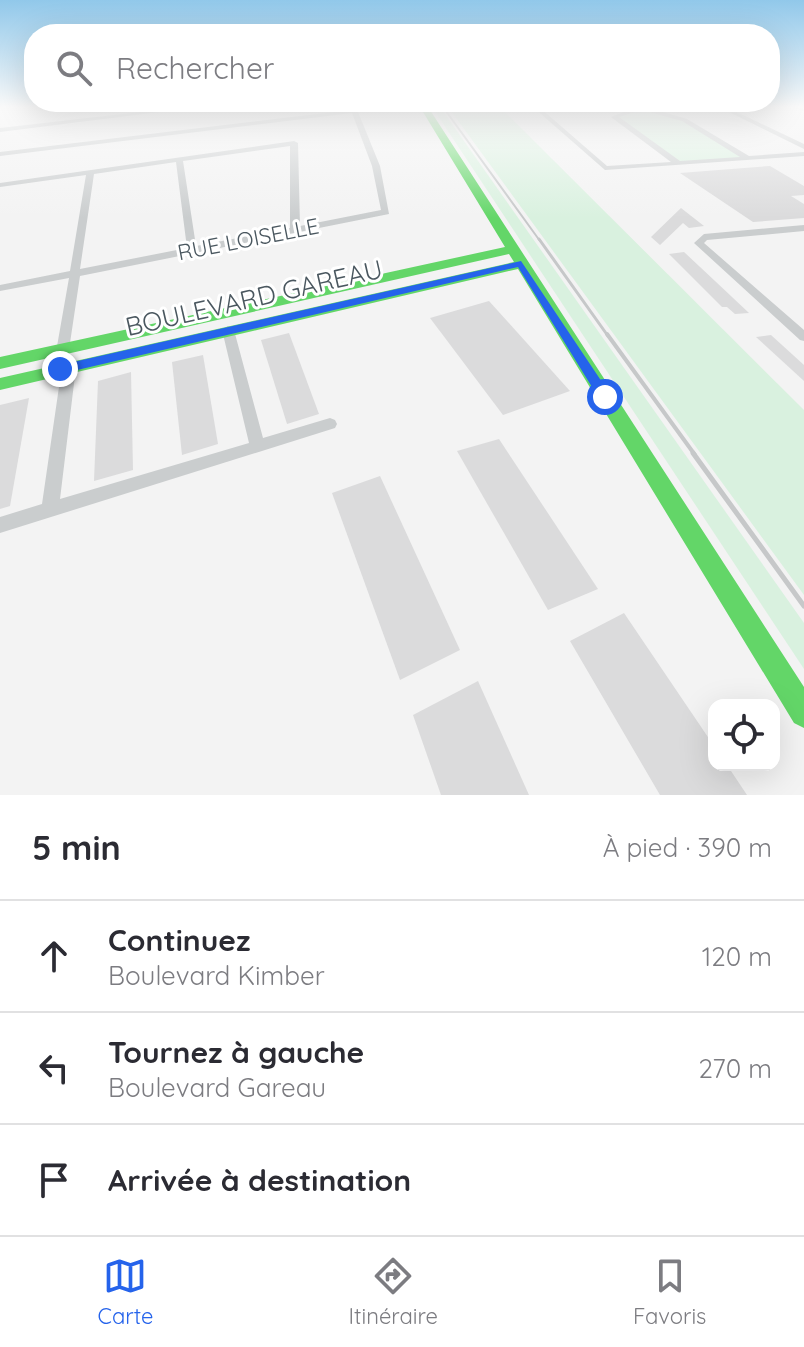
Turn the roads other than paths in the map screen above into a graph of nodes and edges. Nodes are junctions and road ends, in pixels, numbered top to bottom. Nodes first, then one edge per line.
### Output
1 (78, 144) edge
2 (286, 144) edge
3 (294, 144) edge
4 (368, 144) edge
5 (447, 144) edge
6 (578, 144) edge
7 (651, 144) edge
8 (725, 144) edge
9 (0, 154) edge
10 (804, 154) edge
11 (179, 159) junction
12 (749, 159) junction
13 (679, 164) junction
14 (90, 172) junction
15 (0, 185) edge
16 (804, 228) edge
17 (295, 230) junction
18 (192, 250) junction
19 (516, 256) junction
20 (74, 274) junction
21 (0, 288) edge
22 (228, 330) junction
23 (804, 337) edge
24 (63, 349) junction
25 (0, 363) edge
26 (64, 368) junction
27 (0, 384) edge
28 (330, 424) dead end
29 (257, 446) junction
30 (50, 509) junction
31 (0, 525) edge
32 (804, 713) edge

1 - 9 street
2 - 11 street
3 - 17 street
4 - 17 street, RUE LOISELLE
5 - 19 street
6 - 13 street
7 - 13 street
8 - 12 street
10 - 12 street
11 - 14 street
11 - 18 street
12 - 13 street
14 - 15 street
14 - 20 street
16 - 23 street
17 - 18 street, RUE LOISELLE
18 - 20 street, RUE LOISELLE
19 - 22 street, BOULEVARD GAREAU
19 - 24 street, BOULEVARD GAREAU
19 - 32 street
20 - 21 street, RUE LOISELLE
20 - 24 street
22 - 26 street, BOULEVARD GAREAU
22 - 29 street
24 - 25 street, BOULEVARD GAREAU
24 - 26 street
26 - 27 street, BOULEVARD GAREAU
26 - 30 street
28 - 29 street
29 - 30 street
30 - 31 street

